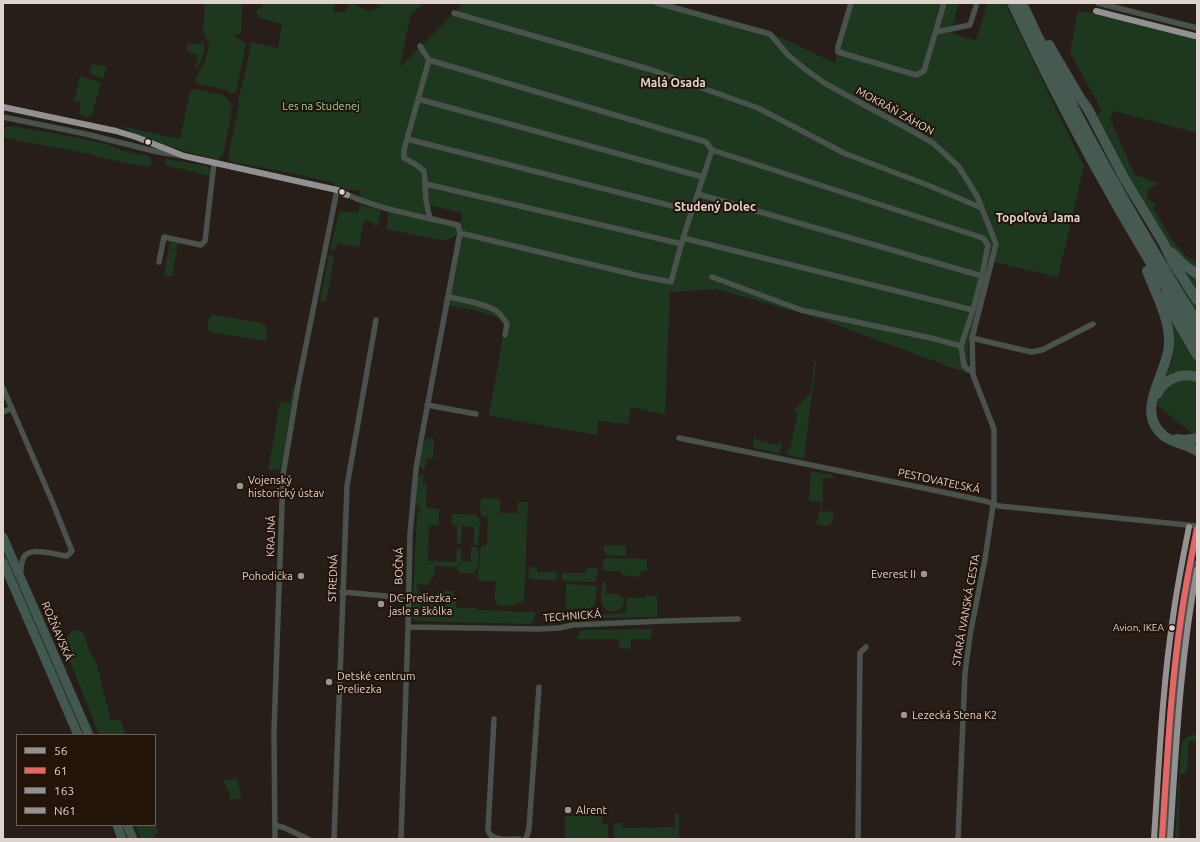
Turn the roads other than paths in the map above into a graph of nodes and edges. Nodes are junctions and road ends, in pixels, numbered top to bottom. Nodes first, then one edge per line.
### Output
1 (657, 3) edge
2 (851, 3) edge
3 (944, 3) edge
4 (977, 3) edge
5 (1012, 3) edge
6 (1022, 3) edge
7 (1098, 3) edge
8 (454, 13) dead end
9 (1028, 16) junction
10 (1197, 28) edge
11 (936, 32) junction
12 (420, 46) dead end
13 (429, 60) junction
14 (418, 99) junction
15 (3, 107) edge
16 (3, 117) edge
17 (407, 139) junction
18 (712, 150) junction
19 (184, 156) junction
20 (214, 163) junction
21 (703, 177) junction
22 (426, 184) junction
23 (337, 190) junction
24 (698, 194) junction
25 (982, 208) junction
26 (692, 211) junction
27 (431, 219) junction
28 (460, 233) junction
29 (1135, 239) junction
30 (683, 241) junction
31 (1164, 244) junction
32 (159, 262) dead end
33 (1147, 271) junction
34 (1197, 274) edge
35 (982, 276) junction
36 (712, 277) dead end
37 (449, 297) junction
38 (1197, 300) edge
39 (973, 310) junction
40 (376, 320) dead end
41 (1197, 322) edge
42 (1093, 324) dead end
43 (505, 335) dead end
44 (972, 338) junction
45 (1197, 338) edge
46 (961, 346) junction
47 (1197, 355) edge
48 (969, 370) dead end
49 (1197, 377) edge
50 (3, 388) edge
51 (1153, 402) junction
52 (427, 405) junction
53 (12, 408) junction
54 (3, 412) edge
55 (476, 414) dead end
56 (679, 438) dead end
57 (1197, 438) edge
58 (1197, 451) edge
59 (993, 505) junction
60 (1197, 526) edge
61 (1197, 529) edge
62 (3, 538) edge
63 (3, 562) edge
64 (1197, 564) edge
65 (20, 576) junction
66 (342, 592) junction
67 (408, 598) junction
68 (738, 619) dead end
69 (408, 627) junction
70 (866, 647) dead end
71 (538, 687) dead end
72 (494, 719) dead end
73 (78, 734) edge
74 (89, 734) edge
75 (275, 825) junction
76 (117, 826) edge
77 (128, 826) edge
78 (122, 839) edge
79 (133, 839) edge
80 (275, 839) edge
81 (308, 839) edge
82 (334, 839) edge
83 (401, 839) edge
84 (519, 839) edge
85 (525, 839) edge
86 (858, 839) edge
87 (958, 839) edge
88 (1162, 839) edge
89 (1169, 839) edge

1 - 25 street, MOKRÁŇ ZÁHON
2 - 11 street
3 - 11 street
4 - 11 street
5 - 29 highway
6 - 9 highway
7 - 10 street
8 - 25 street
9 - 31 highway
9 - 41 highway
12 - 13 street
13 - 14 street
13 - 18 street
14 - 17 street
14 - 21 street
15 - 19 street
16 - 19 street
17 - 22 street
17 - 26 street
18 - 21 street
18 - 35 street
19 - 20 street
20 - 23 street
20 - 32 street
21 - 24 street
22 - 27 street
22 - 30 street
23 - 27 street
23 - 75 street, KRAJNÁ
24 - 26 street
24 - 35 street
25 - 44 street, MOKRÁŇ ZÁHON
26 - 30 street
27 - 28 street, BOČNÁ
28 - 30 street
28 - 37 street, BOČNÁ
29 - 33 highway
29 - 45 highway
30 - 39 street
31 - 34 highway
31 - 38 highway
33 - 47 highway
33 - 51 highway
35 - 39 street
36 - 46 street
37 - 43 street
37 - 52 street, BOČNÁ
39 - 46 street
40 - 66 street, STREDNÁ
42 - 44 street
44 - 59 street, MOKRÁŇ ZÁHON
46 - 48 street
49 - 51 highway
50 - 53 street
51 - 57 highway
51 - 58 highway
52 - 55 street
52 - 67 street, BOČNÁ
53 - 54 street
53 - 65 street
56 - 59 street, PESTOVATEĽSKÁ
59 - 60 street, PESTOVATEĽSKÁ
59 - 87 street, STARÁ IVANSKÁ CESTA
61 - 88 street
62 - 65 main road, ROŽŇAVSKÁ
63 - 73 main road, ROŽŇAVSKÁ
64 - 89 street
65 - 74 main road, ROŽŇAVSKÁ
66 - 67 street
66 - 82 street, STREDNÁ
67 - 69 street, BOČNÁ
68 - 69 street, TECHNICKÁ
69 - 83 street, BOČNÁ
70 - 86 street
71 - 85 street
72 - 84 street
75 - 80 street, KRAJNÁ
75 - 81 street
76 - 78 main road
77 - 79 main road

